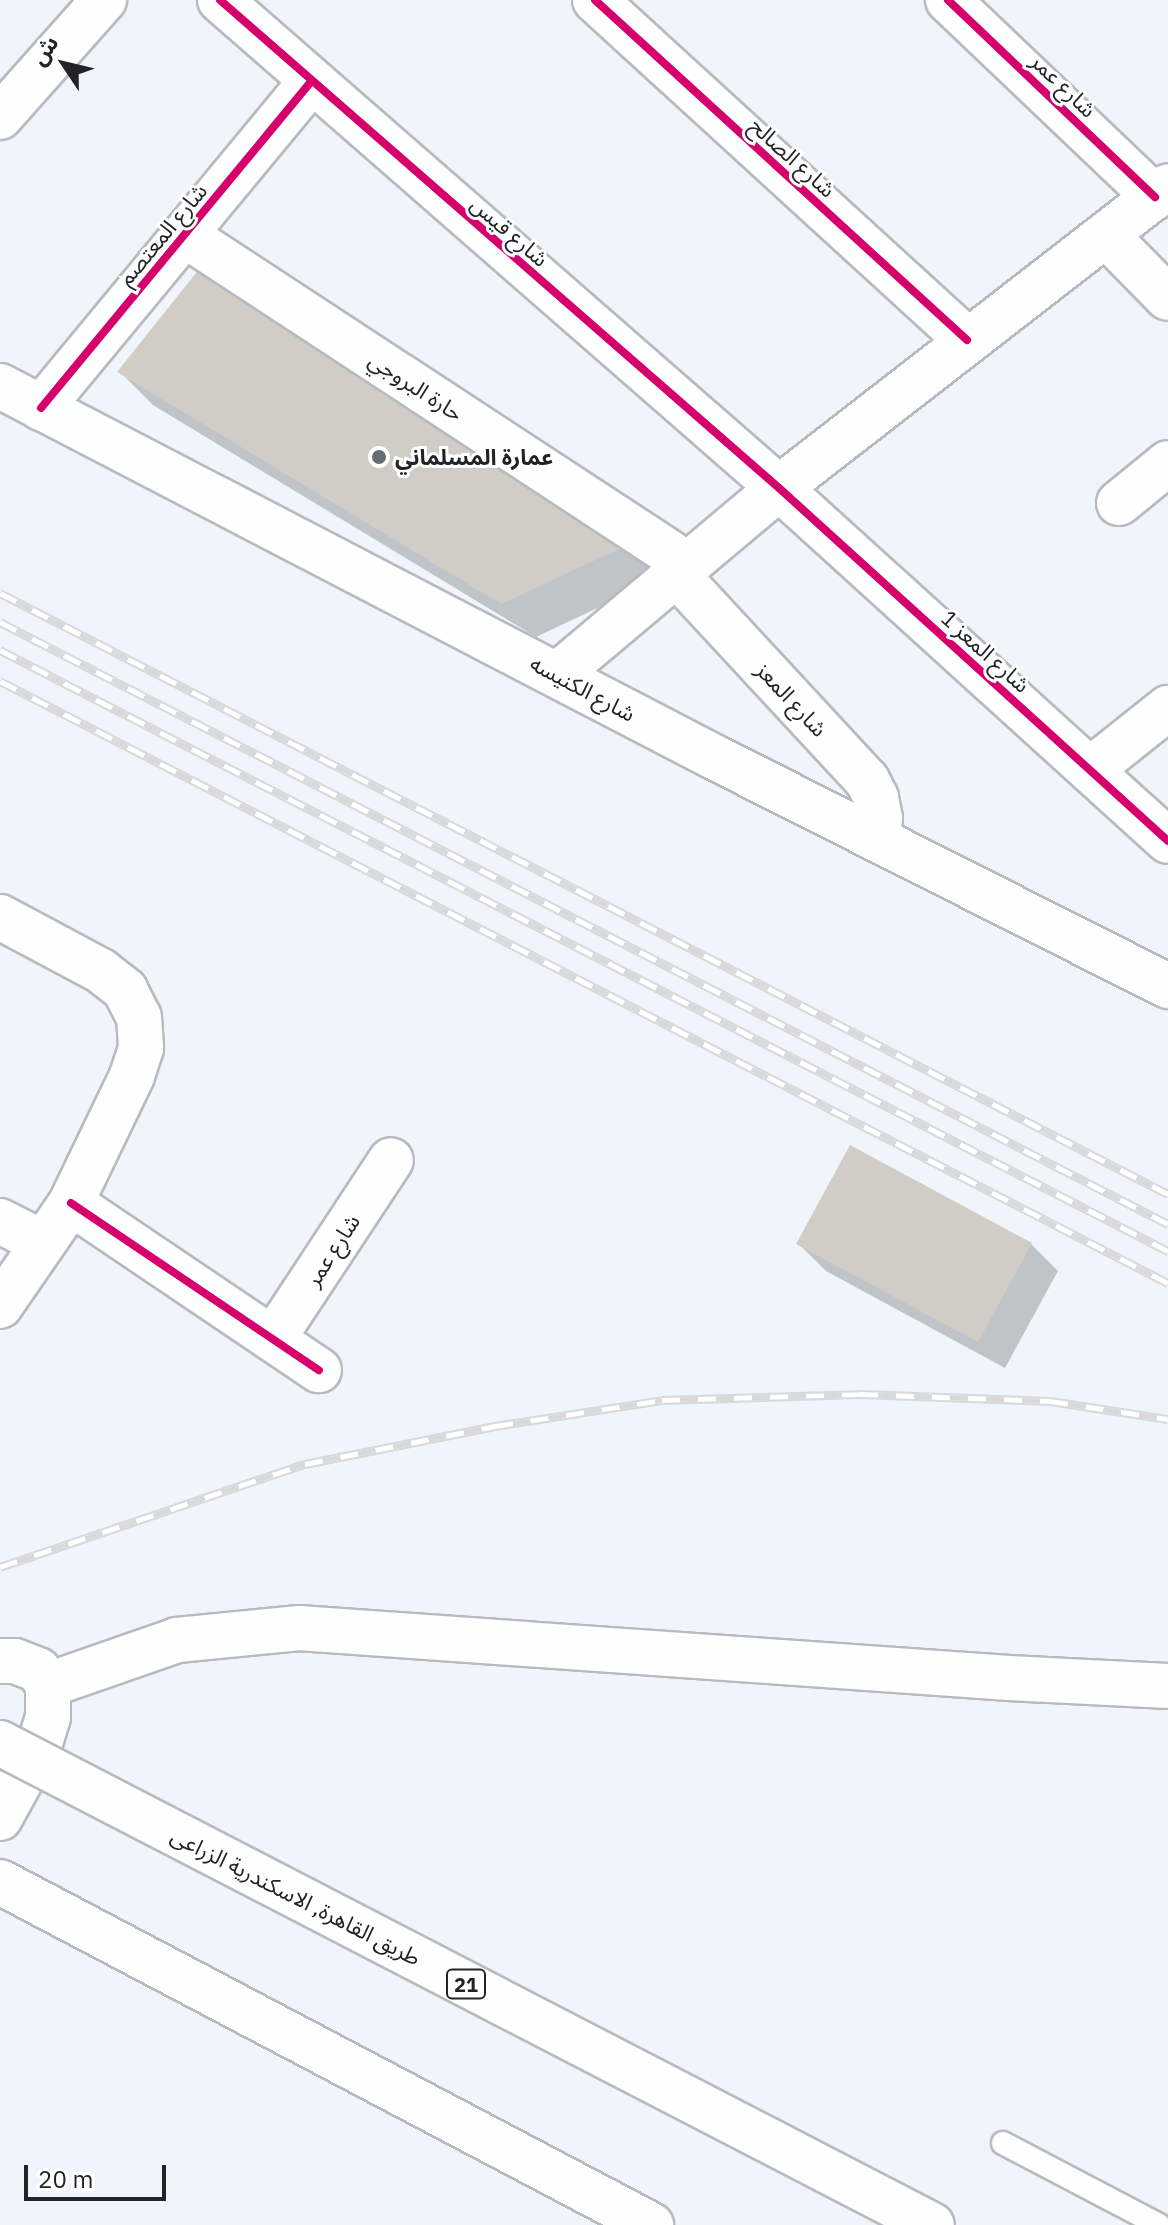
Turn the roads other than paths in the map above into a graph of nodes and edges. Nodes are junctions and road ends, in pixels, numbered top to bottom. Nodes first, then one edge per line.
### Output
1 (104, 0) edge
2 (220, 0) edge
3 (595, 0) edge
4 (948, 0) edge
5 (310, 83) junction
6 (0, 117) edge
7 (1161, 192) edge
8 (185, 235) junction
9 (1106, 235) junction
10 (1168, 298) edge
11 (967, 340) junction
12 (0, 386) edge
13 (41, 408) junction
14 (1168, 463) edge
15 (779, 488) junction
16 (1119, 503) dead end
17 (681, 569) junction
18 (558, 674) junction
19 (1168, 708) edge
20 (1090, 770) junction
21 (878, 839) junction
22 (1168, 841) edge
23 (0, 917) edge
24 (1168, 986) edge
25 (391, 1160) dead end
26 (71, 1203) junction
27 (0, 1221) edge
28 (43, 1243) junction
29 (0, 1306) edge
30 (273, 1339) junction
31 (319, 1370) dead end
32 (0, 1661) edge
33 (48, 1685) junction
34 (1168, 1686) edge
35 (0, 1743) edge
36 (0, 1818) edge
37 (0, 1882) edge
38 (1003, 2143) dead end
39 (651, 2225) edge
40 (932, 2225) edge
41 (1159, 2225) edge

1 - 6 main road
2 - 5 main road, شارع قيس
3 - 11 main road, شارع الصالح
4 - 7 main road, شارع عمر
5 - 8 main road, شارع المعتصم
5 - 15 main road, شارع قيس
7 - 9 main road
8 - 13 main road, شارع المعتصم
8 - 17 main road, حارة البروجي
9 - 10 main road
9 - 11 main road
11 - 15 main road
12 - 13 main road, شارع الكنيسه
13 - 18 main road, شارع الكنيسه
14 - 16 main road
15 - 17 main road
15 - 20 main road, شارع المعز 1
17 - 18 main road
17 - 21 main road, شارع المعز
18 - 21 main road, شارع الكنيسه
19 - 20 main road
20 - 22 main road, شارع المعز 1
21 - 24 main road, شارع الكنيسه
23 - 26 main road
25 - 30 main road, شارع عمر
26 - 28 main road
26 - 30 main road
27 - 28 main road
28 - 29 main road
30 - 31 main road
32 - 33 main road
33 - 34 main road
33 - 36 main road
35 - 40 main road, طريق القاهرة, الاسكندرية الزراعى / 21, bridge
37 - 39 main road
38 - 41 lane

